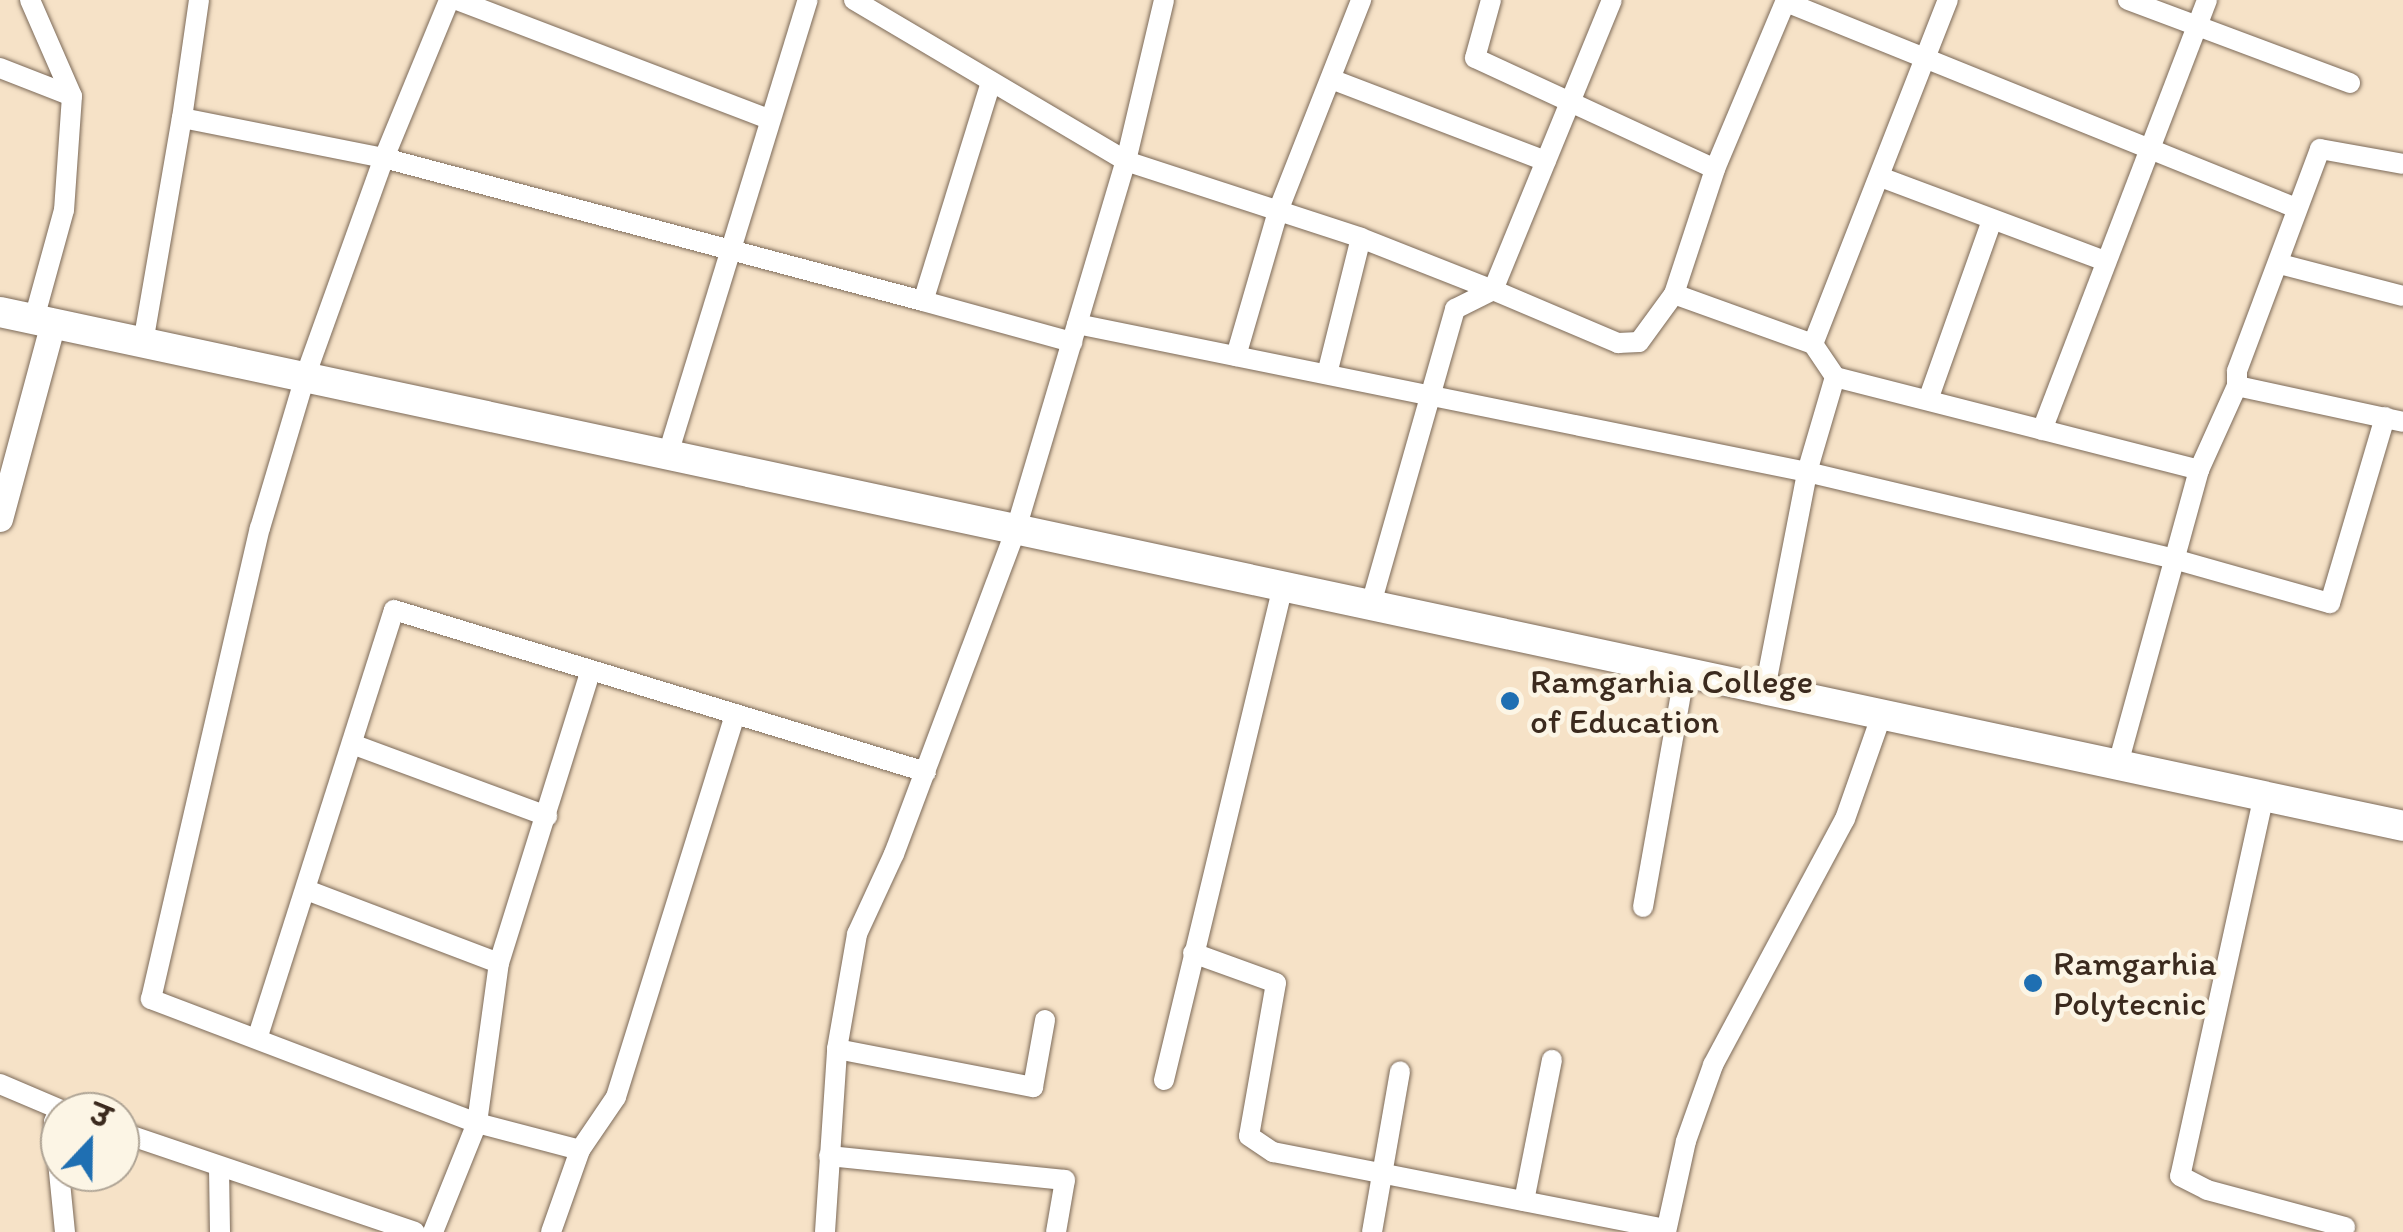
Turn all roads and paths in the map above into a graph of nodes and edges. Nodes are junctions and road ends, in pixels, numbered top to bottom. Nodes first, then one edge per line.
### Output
1 (30, 0) edge
2 (199, 0) edge
3 (449, 0) edge
4 (457, 0) edge
5 (808, 0) edge
6 (854, 0) edge
7 (1164, 0) edge
8 (1361, 0) edge
9 (1491, 0) edge
10 (1612, 0) edge
11 (1948, 0) edge
12 (2128, 0) edge
13 (2207, 0) edge
14 (1786, 1) edge
15 (2197, 26) junction
16 (1926, 56) junction
17 (0, 68) edge
18 (1331, 79) junction
19 (991, 82) junction
20 (2350, 84) dead end
21 (72, 96) junction
22 (1570, 101) junction
23 (182, 118) junction
24 (769, 119) junction
25 (2149, 146) junction
26 (384, 158) junction
27 (1126, 161) junction
28 (1546, 162) junction
29 (2403, 164) edge
30 (1715, 170) junction
31 (1883, 178) junction
32 (2296, 208) junction
33 (1278, 211) junction
34 (1991, 223) junction
35 (1361, 238) junction
36 (729, 251) junction
37 (2105, 262) junction
38 (2280, 264) junction
39 (1493, 290) junction
40 (1674, 294) junction
41 (2403, 296) edge
42 (923, 301) junction
43 (0, 312) edge
44 (43, 321) junction
45 (1074, 333) junction
46 (144, 342) junction
47 (1812, 344) junction
48 (1236, 356) junction
49 (1327, 374) junction
50 (1834, 376) junction
51 (305, 377) junction
52 (2237, 386) junction
53 (1430, 396) junction
54 (1928, 400) junction
55 (2394, 420) edge
56 (2042, 430) junction
57 (668, 454) junction
58 (2199, 470) junction
59 (1807, 472) junction
60 (0, 519) edge
61 (1016, 529) junction
62 (2174, 558) junction
63 (1283, 586) junction
64 (1372, 604) junction
65 (1685, 672) junction
66 (590, 673) junction
67 (1765, 688) junction
68 (735, 714) junction
69 (1882, 714) junction
70 (355, 745) junction
71 (2118, 764) junction
72 (926, 772) junction
73 (2264, 795) junction
74 (547, 816) junction
75 (2403, 826) edge
76 (309, 891) junction
77 (1643, 907) dead end
78 (1193, 953) junction
79 (499, 962) junction
80 (1045, 1020) dead end
81 (258, 1036) junction
82 (837, 1048) junction
83 (1552, 1060) dead end
84 (1400, 1071) dead end
85 (1164, 1080) dead end
86 (0, 1084) edge
87 (40, 1101) edge
88 (477, 1123) junction
89 (140, 1139) edge
90 (580, 1150) junction
91 (829, 1156) junction
92 (219, 1168) junction
93 (1383, 1171) junction
94 (61, 1192) edge
95 (1524, 1201) junction
96 (2345, 1227) dead end
97 (1666, 1230) edge
98 (65, 1232) edge
99 (220, 1232) edge
100 (414, 1232) edge
101 (433, 1232) edge
102 (551, 1232) edge
103 (825, 1232) edge
104 (1056, 1232) edge
105 (1372, 1232) edge

1 - 21 street
2 - 23 street
3 - 26 street
4 - 24 street
5 - 24 street
6 - 19 street
7 - 27 street
8 - 18 street
9 - 22 street
10 - 22 street
11 - 16 street
12 - 15 street
13 - 15 street
14 - 16 street
14 - 30 street
15 - 20 street
15 - 25 street
16 - 25 street
16 - 31 street
17 - 21 street
18 - 28 street
18 - 33 street
19 - 27 street
19 - 42 street
21 - 44 street
22 - 28 street
22 - 30 street
23 - 26 street
23 - 46 street
24 - 36 street
25 - 32 street
25 - 37 street
26 - 36 street
26 - 51 street
27 - 33 street
27 - 45 street
28 - 39 street
29 - 32 street
30 - 40 street
31 - 34 street
31 - 47 street
32 - 38 street
33 - 35 street
33 - 48 street
34 - 37 street
34 - 54 street
35 - 39 street
35 - 49 street
36 - 42 street
36 - 57 street
37 - 56 street
38 - 41 street
38 - 52 street
39 - 40 street
39 - 53 street
40 - 47 street
42 - 45 street
43 - 44 main road
44 - 46 main road
44 - 60 street
45 - 48 street
45 - 61 street
46 - 51 main road
47 - 50 street
48 - 49 street
49 - 53 street
50 - 54 street
50 - 59 street
51 - 57 main road
51 - 81 street
52 - 55 street
52 - 58 street
53 - 59 street
53 - 64 street
54 - 56 street
55 - 62 street
56 - 58 street
57 - 61 main road
58 - 62 street
59 - 62 street
59 - 67 street
61 - 63 main road
61 - 72 street
62 - 71 street
63 - 64 main road
63 - 78 street
64 - 65 main road
65 - 67 main road
65 - 77 street
66 - 68 street
66 - 70 street
66 - 74 street
67 - 69 main road
68 - 72 street
68 - 90 street
69 - 71 main road
69 - 97 street
70 - 74 street
70 - 76 street
71 - 73 main road
72 - 82 street
73 - 75 main road
73 - 96 street
74 - 79 street
76 - 79 street
76 - 81 street
78 - 85 street
78 - 93 street
79 - 88 street
80 - 82 street
81 - 88 street
82 - 91 street
83 - 95 street
84 - 93 street
86 - 87 street
88 - 90 street
88 - 101 street
89 - 92 street
90 - 102 street
91 - 103 street
91 - 104 street
92 - 99 street
92 - 100 street
93 - 95 street
93 - 105 street
94 - 98 street
95 - 97 street

